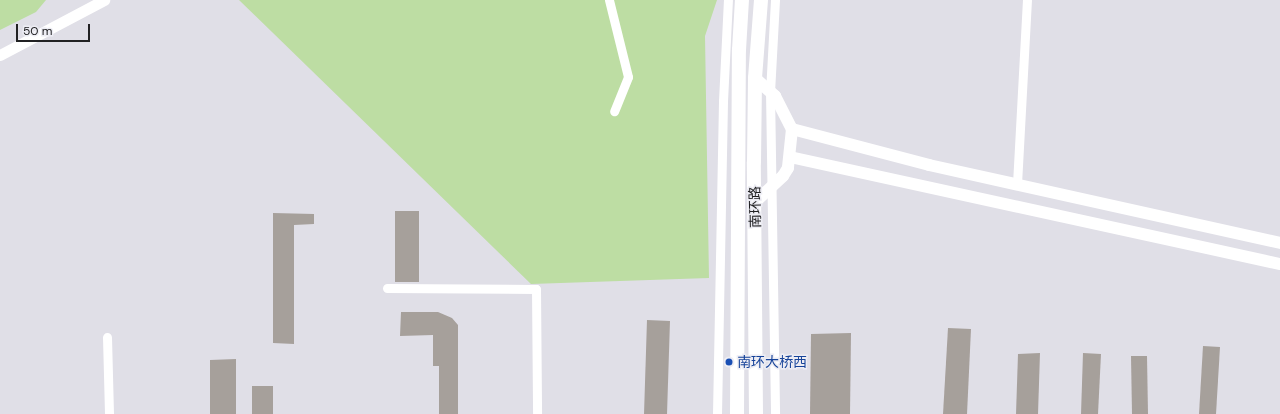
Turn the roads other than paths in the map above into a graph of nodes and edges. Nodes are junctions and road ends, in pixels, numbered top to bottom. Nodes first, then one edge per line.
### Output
1 (104, 0) edge
2 (609, 0) edge
3 (728, 0) edge
4 (742, 0) edge
5 (761, 0) edge
6 (775, 0) edge
7 (1027, 0) edge
8 (0, 55) edge
9 (755, 78) junction
10 (770, 91) junction
11 (614, 111) dead end
12 (792, 129) junction
13 (790, 157) junction
14 (1017, 184) junction
15 (771, 186) junction
16 (756, 201) junction
17 (1280, 243) edge
18 (1280, 264) edge
19 (387, 288) dead end
20 (107, 337) dead end
21 (109, 414) edge
22 (537, 414) edge
23 (718, 414) edge
24 (737, 414) edge
25 (756, 414) edge
26 (775, 414) edge

1 - 8 street
2 - 11 street
3 - 23 street
4 - 24 main road, 南环路
5 - 9 main road, 南环路
6 - 10 street
7 - 14 street
9 - 10 main road
9 - 16 main road, 南环路
10 - 12 main road
10 - 15 street
12 - 13 main road
12 - 14 main road
13 - 15 main road
13 - 18 main road
14 - 17 main road
15 - 16 main road
15 - 26 street
16 - 25 main road, 南环路
19 - 22 street
20 - 21 street

